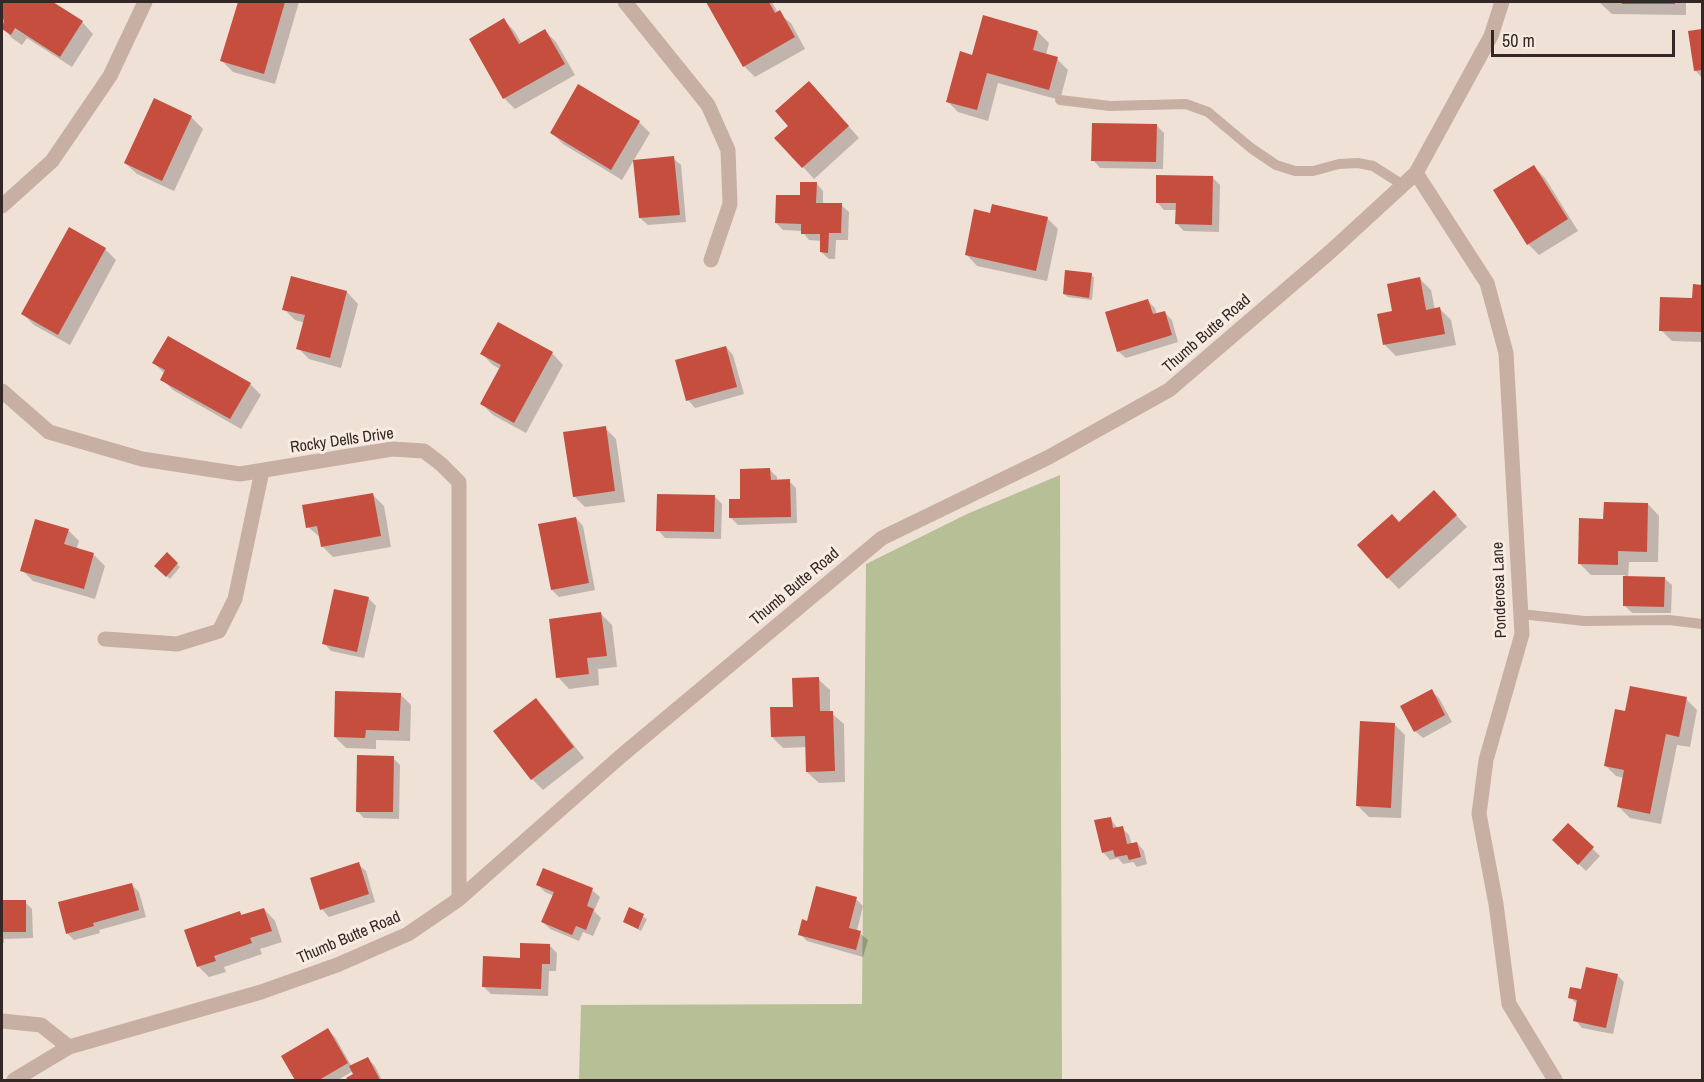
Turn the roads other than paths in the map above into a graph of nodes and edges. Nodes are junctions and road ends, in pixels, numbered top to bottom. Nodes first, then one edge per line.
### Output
1 (145, 2) edge
2 (625, 2) edge
3 (1502, 2) edge
4 (1060, 100) dead end
5 (1416, 173) junction
6 (1403, 185) junction
7 (2, 206) edge
8 (711, 260) dead end
9 (2, 391) edge
10 (262, 471) junction
11 (1521, 614) junction
12 (1702, 624) edge
13 (105, 639) dead end
14 (459, 899) junction
15 (2, 1021) edge
16 (69, 1047) junction
17 (14, 1080) edge
18 (1555, 1080) edge

1 - 7 street
2 - 8 street
3 - 5 street, Thumb Butte Road
4 - 6 lane
5 - 6 street, Thumb Butte Road
5 - 11 street, Ponderosa Lane
6 - 14 street, Thumb Butte Road
9 - 10 street, Rocky Dells Drive
10 - 13 street
10 - 14 street, Rocky Dells Drive
11 - 12 lane
11 - 18 street, Ponderosa Lane
14 - 16 street, Thumb Butte Road
15 - 16 street
16 - 17 street, Thumb Butte Road

